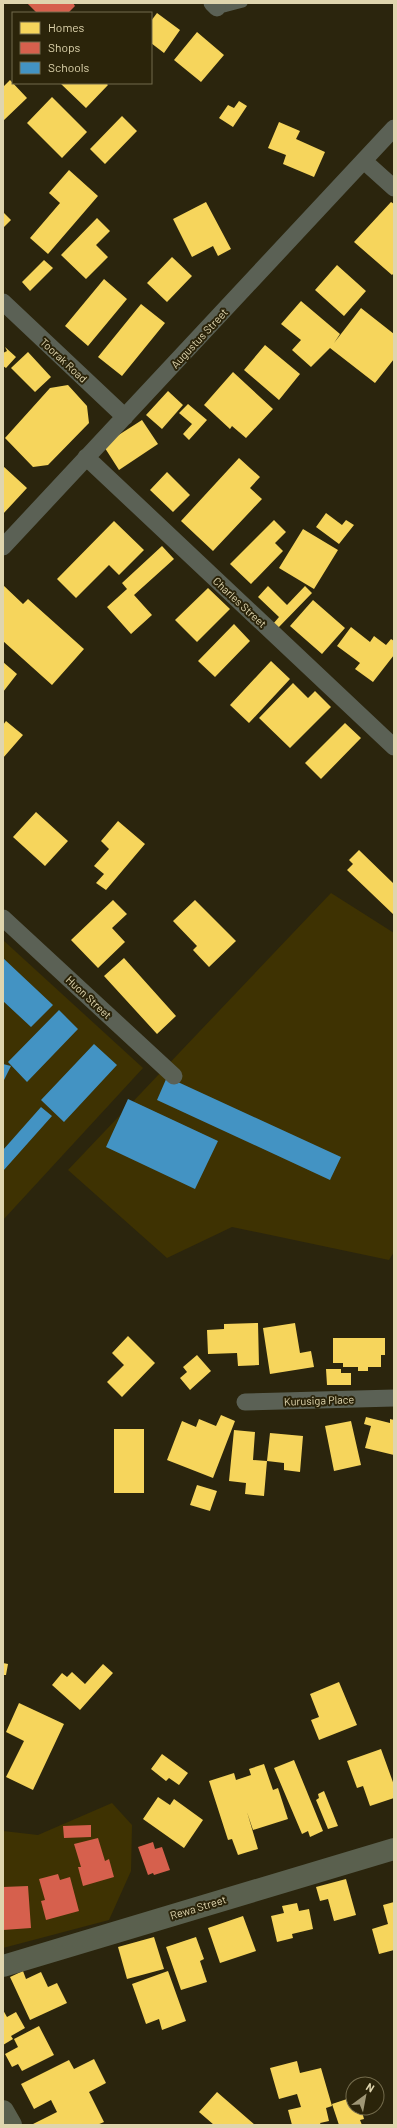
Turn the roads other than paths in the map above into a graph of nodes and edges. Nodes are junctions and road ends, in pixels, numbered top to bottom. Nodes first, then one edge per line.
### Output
1 (243, 3) edge
2 (215, 5) edge
3 (394, 128) edge
4 (364, 161) junction
5 (394, 188) edge
6 (3, 302) edge
7 (125, 418) junction
8 (86, 458) junction
9 (3, 547) edge
10 (394, 747) edge
11 (3, 918) edge
12 (174, 1076) dead end
13 (394, 1398) edge
14 (245, 1402) dead end
15 (394, 1849) edge
16 (3, 1966) edge
17 (3, 2111) edge
18 (11, 2125) edge

1 - 2 lane
3 - 4 street, Augustus Street
4 - 5 street
4 - 7 street, Augustus Street
6 - 7 street, Toorak Road
7 - 8 street, Augustus Street
8 - 9 street, Augustus Street
8 - 10 street, Charles Street
11 - 12 street, Huon Street
13 - 14 street, Kurusiga Place
15 - 16 main road, Rewa Street
17 - 18 main road

